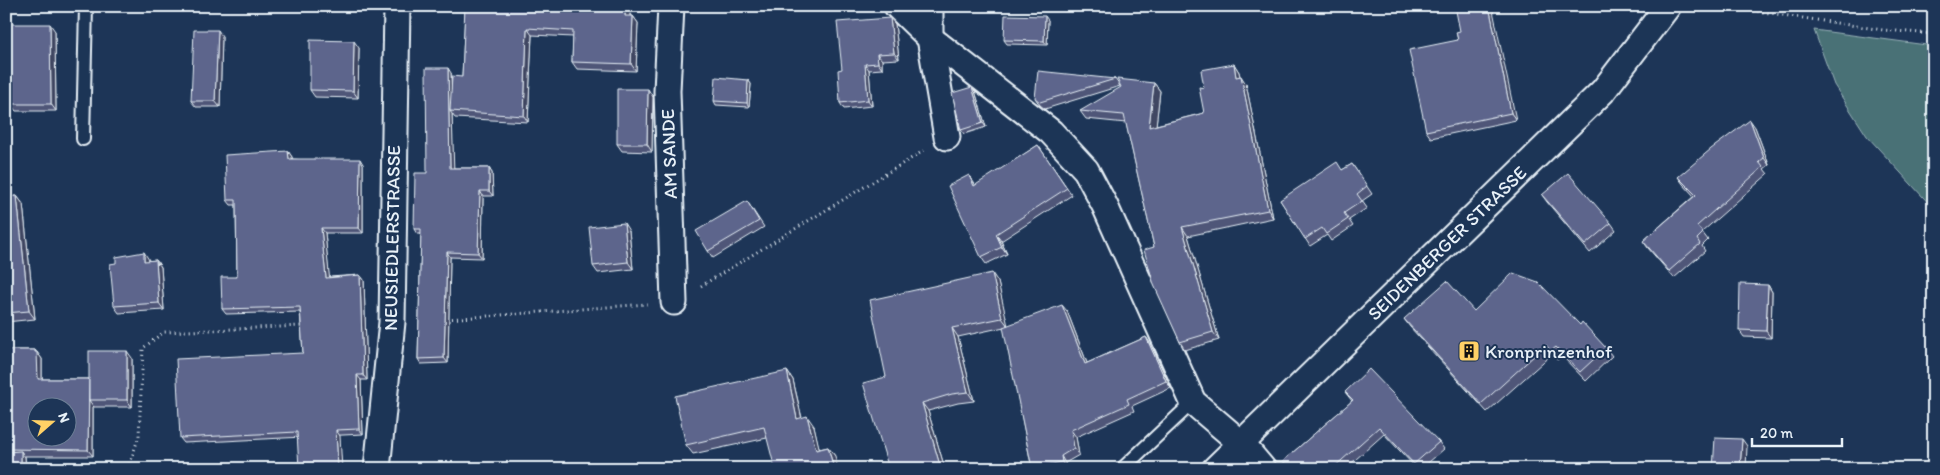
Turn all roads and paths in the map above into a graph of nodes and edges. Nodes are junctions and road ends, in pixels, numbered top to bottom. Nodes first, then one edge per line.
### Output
1 (86, 6) edge
2 (397, 6) edge
3 (671, 6) edge
4 (897, 6) edge
5 (930, 6) edge
6 (1668, 6) edge
7 (1723, 6) edge
8 (1934, 34) edge
9 (930, 38) junction
10 (947, 137) dead end
11 (83, 139) dead end
12 (674, 302) dead end
13 (312, 326) edge
14 (1193, 402) junction
15 (1241, 443) junction
16 (128, 469) edge
17 (377, 469) edge
18 (1122, 469) edge
19 (1215, 469) edge
20 (1263, 469) edge

1 - 11 lane
2 - 17 street, NEUSIEDLERSTRASSE
3 - 12 street, AM SANDE
4 - 9 street
5 - 9 street
6 - 15 street, SEIDENBERGER STRASSE
7 - 8 path
9 - 10 street
9 - 14 street
13 - 16 path
14 - 15 street
14 - 18 lane
15 - 19 street, SEIDENBERGER STRASSE
15 - 20 street

